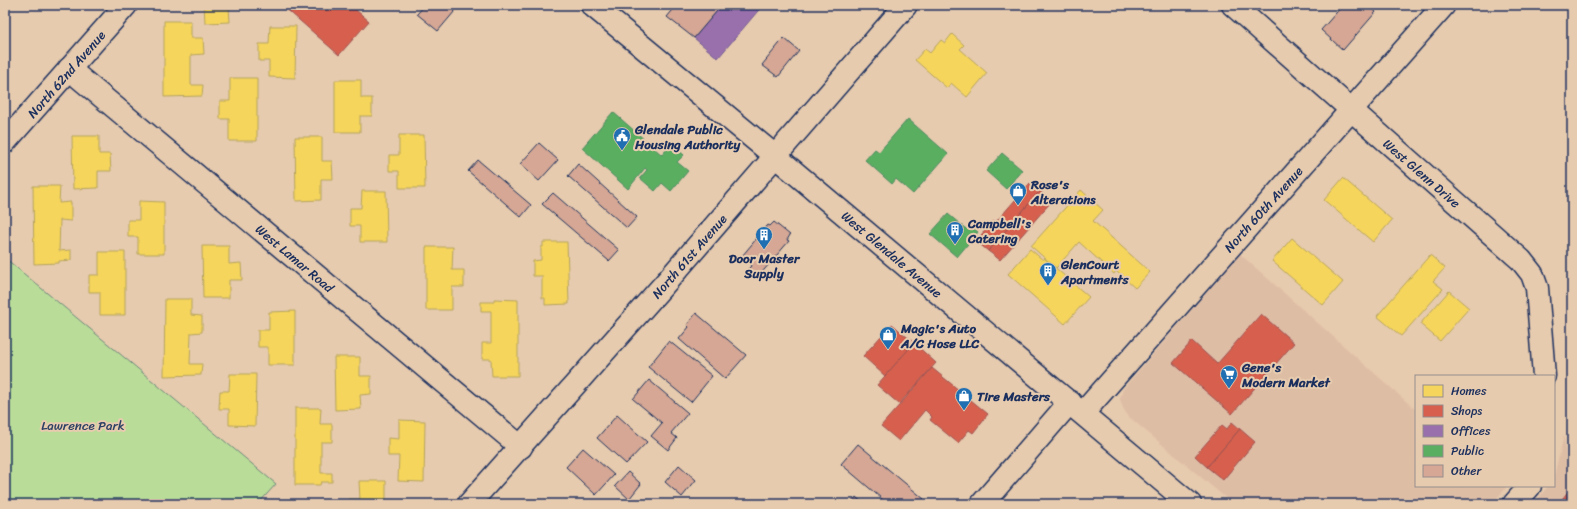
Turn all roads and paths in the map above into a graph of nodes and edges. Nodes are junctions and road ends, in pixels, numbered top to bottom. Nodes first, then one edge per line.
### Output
1 (126, 5) edge
2 (592, 5) edge
3 (906, 5) edge
4 (1233, 5) edge
5 (1444, 5) edge
6 (70, 69) junction
7 (1351, 110) junction
8 (5, 142) edge
9 (775, 156) junction
10 (1544, 375) edge
11 (1076, 408) junction
12 (521, 447) junction
13 (1529, 487) edge
14 (469, 504) edge
15 (982, 504) edge
16 (1190, 504) edge
17 (1514, 504) edge

1 - 6 street, North 62nd Avenue
2 - 9 street, West Glendale Avenue
3 - 9 street, North 61st Avenue
4 - 7 street, West Glenn Drive
5 - 7 street, North 60th Avenue
6 - 8 street, North 62nd Avenue
6 - 12 street, West Lamar Road
7 - 10 street, West Glenn Drive
7 - 11 street, North 60th Avenue
9 - 11 street, West Glendale Avenue
9 - 12 street, North 61st Avenue
11 - 15 street, North 60th Avenue
11 - 16 street, West Glendale Avenue
12 - 14 street, North 61st Avenue
13 - 17 street

